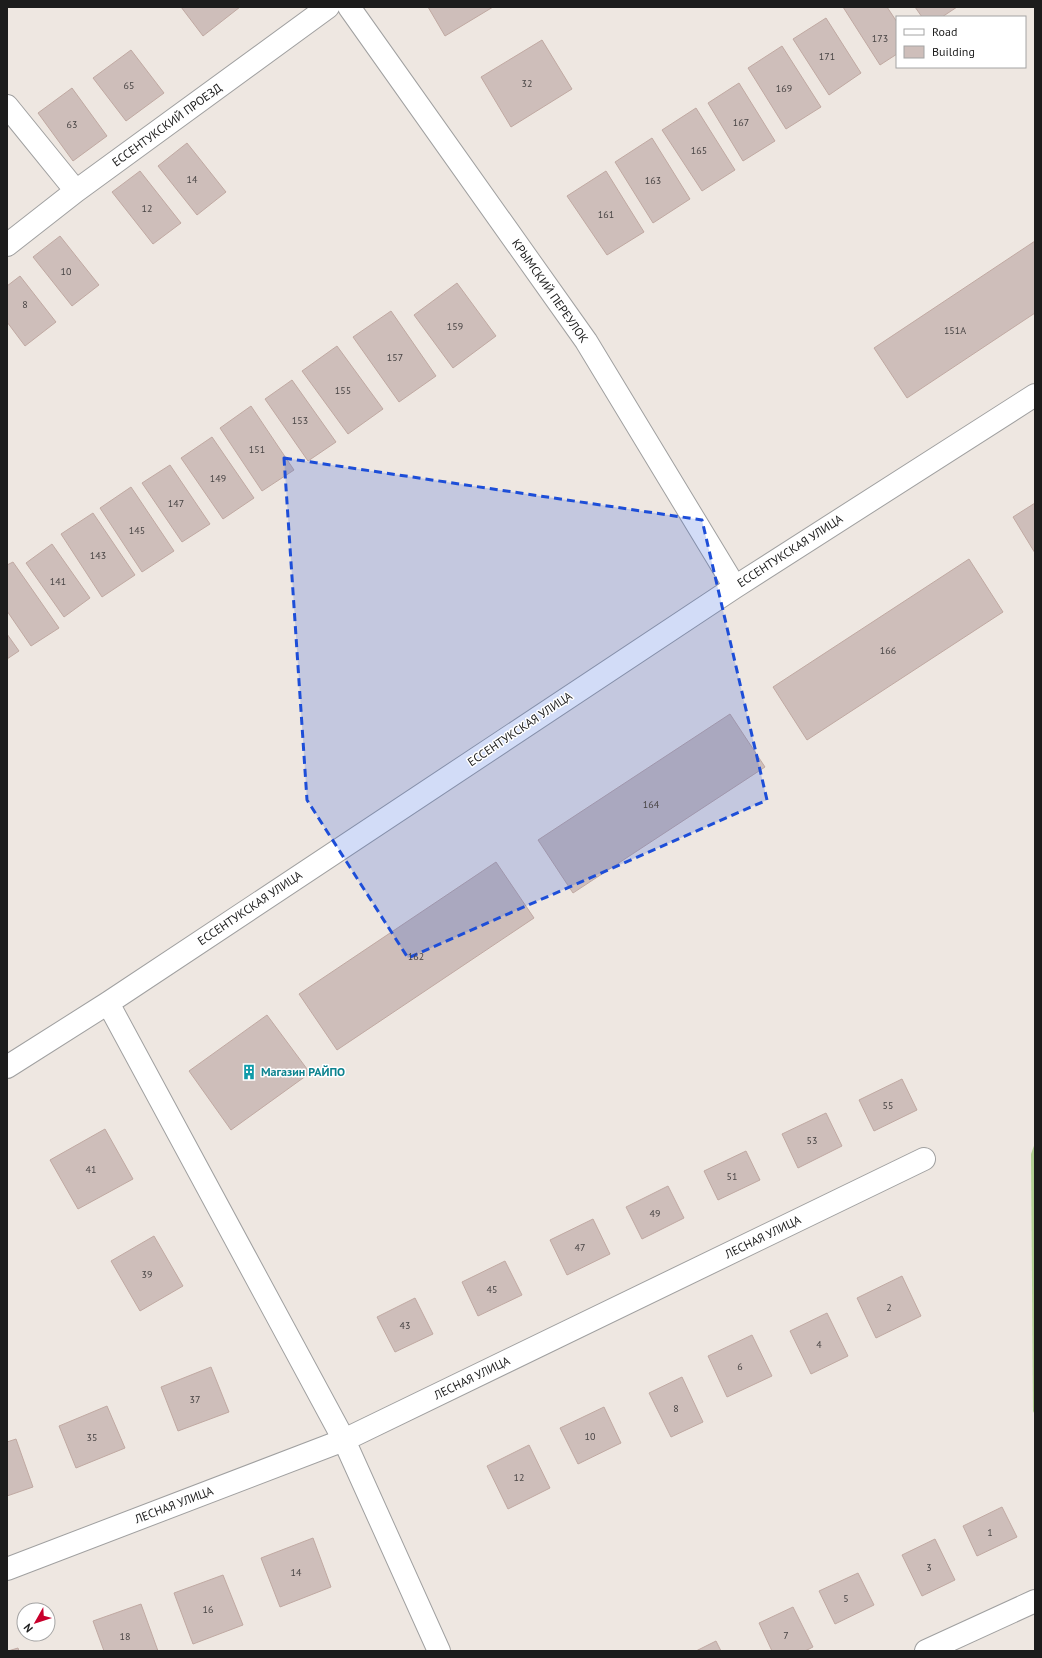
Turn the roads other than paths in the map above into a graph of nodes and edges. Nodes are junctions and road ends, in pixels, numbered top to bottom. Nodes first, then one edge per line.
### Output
1 (328, 7) edge
2 (349, 7) edge
3 (7, 106) edge
4 (76, 191) junction
5 (7, 245) edge
6 (1035, 395) edge
7 (734, 587) junction
8 (108, 1002) junction
9 (7, 1067) edge
10 (924, 1159) dead end
11 (344, 1440) junction
12 (7, 1569) edge
13 (1035, 1601) edge
14 (439, 1651) edge
15 (926, 1651) edge

1 - 4 street, ЕССЕНТУКСКИЙ ПРОЕЗД
2 - 7 street, КРЫМСКИЙ ПЕРЕУЛОК
3 - 4 street
4 - 5 street, ЕССЕНТУКСКИЙ ПРОЕЗД
6 - 7 street, ЕССЕНТУКСКАЯ УЛИЦА
7 - 8 street, ЕССЕНТУКСКАЯ УЛИЦА
8 - 9 street, ЕССЕНТУКСКАЯ УЛИЦА
8 - 11 street
10 - 11 street, ЛЕСНАЯ УЛИЦА
11 - 12 street, ЛЕСНАЯ УЛИЦА
11 - 14 street
13 - 15 street

